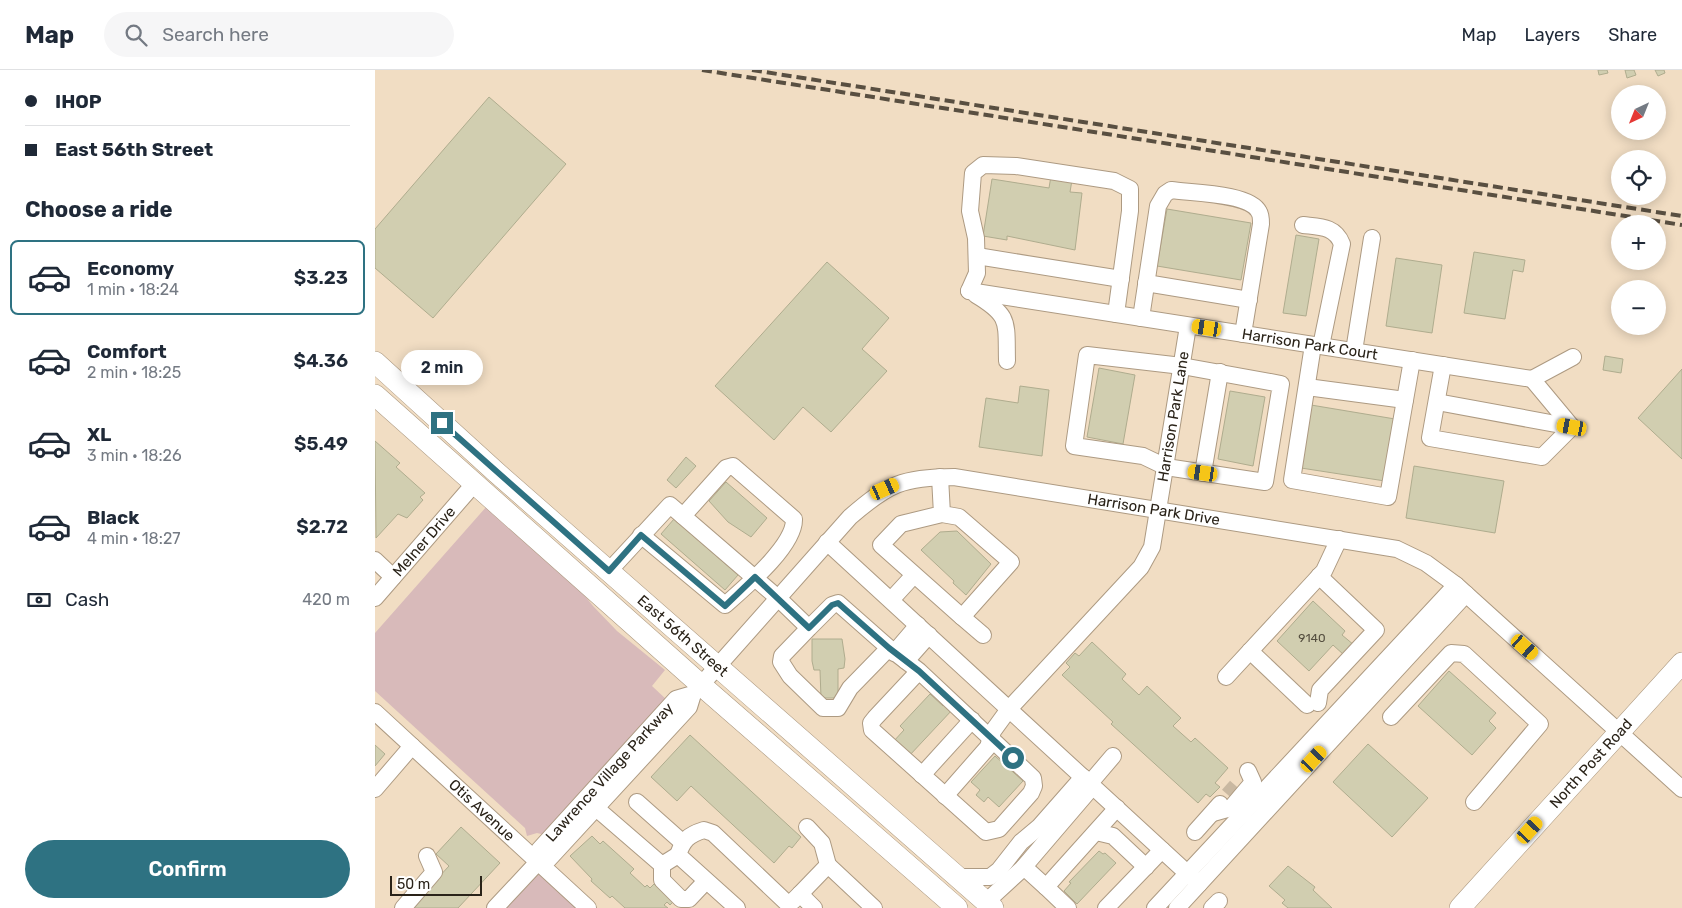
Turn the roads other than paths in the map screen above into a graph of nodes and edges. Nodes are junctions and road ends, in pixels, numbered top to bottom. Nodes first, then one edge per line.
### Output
1 (1303, 224) dead end
2 (1372, 238) dead end
3 (977, 256) junction
4 (1122, 271) junction
5 (1146, 283) junction
6 (969, 291) junction
7 (1249, 300) junction
8 (1116, 314) junction
9 (1141, 318) junction
10 (1188, 326) junction
11 (1243, 334) junction
12 (1317, 346) junction
13 (1354, 351) junction
14 (1573, 357) dead end
15 (1412, 360) junction
16 (1007, 361) dead end
17 (375, 362) edge
18 (1443, 365) junction
19 (1182, 366) junction
20 (1219, 372) junction
21 (1532, 379) junction
22 (1307, 387) junction
23 (375, 395) edge
24 (1405, 400) junction
25 (1437, 402) junction
26 (1572, 427) junction
27 (1166, 467) junction
28 (1203, 473) junction
29 (940, 477) junction
30 (474, 484) junction
31 (1159, 510) junction
32 (942, 514) junction
33 (683, 516) junction
34 (641, 535) junction
35 (1339, 539) junction
36 (827, 542) junction
37 (375, 560) edge
38 (603, 566) junction
39 (914, 574) junction
40 (1319, 576) junction
41 (393, 577) junction
42 (755, 577) junction
43 (1461, 590) junction
44 (375, 598) edge
45 (778, 598) junction
46 (891, 600) junction
47 (962, 617) junction
48 (809, 628) junction
49 (924, 630) junction
50 (983, 635) dead end
51 (1250, 651) junction
52 (902, 658) junction
53 (1682, 663) edge
54 (1227, 677) dead end
55 (704, 681) junction
56 (1009, 709) junction
57 (375, 712) edge
58 (1391, 717) dead end
59 (972, 720) junction
60 (1619, 731) junction
61 (990, 737) junction
62 (413, 746) junction
63 (1113, 756) dead end
64 (922, 776) junction
65 (1089, 782) junction
66 (375, 789) edge
67 (1682, 789) edge
68 (945, 796) junction
69 (637, 802) dead end
70 (1474, 802) dead end
71 (596, 808) junction
72 (1117, 808) junction
73 (1213, 813) junction
74 (807, 827) dead end
75 (1096, 832) junction
76 (1195, 832) dead end
77 (680, 849) junction
78 (1162, 850) junction
79 (427, 856) dead end
80 (899, 858) junction
81 (538, 862) junction
82 (662, 865) junction
83 (828, 865) junction
84 (1024, 867) junction
85 (1145, 867) junction
86 (1187, 872) junction
87 (958, 877) junction
88 (706, 881) junction
89 (1199, 884) junction
90 (1046, 887) junction
91 (792, 902) edge
92 (989, 905) edge
93 (733, 907) edge
94 (403, 908) edge
95 (495, 908) edge
96 (588, 908) edge
97 (814, 908) edge
98 (874, 908) edge
99 (957, 908) edge
100 (1069, 908) edge
101 (1107, 908) edge
102 (1155, 908) edge
103 (1177, 908) edge
104 (1460, 908) edge

1 - 12 street
2 - 13 street
3 - 4 street
3 - 4 street
3 - 6 street
4 - 8 street
5 - 7 street
5 - 7 street
5 - 9 street
6 - 8 street, Harrison Park Court
6 - 16 street
7 - 11 street
8 - 9 street, Harrison Park Court
9 - 10 street, Harrison Park Court
10 - 11 street, Harrison Park Court
10 - 19 street, Harrison Park Lane
11 - 12 street, Harrison Park Court
12 - 13 street, Harrison Park Court
12 - 22 street
13 - 15 street, Harrison Park Court
14 - 21 street
15 - 18 street, Harrison Park Court
15 - 24 street
17 - 38 main road, East 56th Street
18 - 21 street, Harrison Park Court
18 - 25 street
19 - 20 street
19 - 27 street, Harrison Park Lane
19 - 27 street
20 - 28 street
20 - 28 street
21 - 26 street
22 - 24 street
22 - 24 street
23 - 30 main road, East 56th Street
25 - 26 street
25 - 26 street
27 - 28 street
27 - 31 street, Harrison Park Lane
29 - 31 street, Harrison Park Drive
29 - 32 street
29 - 36 street, Harrison Park Drive
30 - 38 main road
30 - 41 street, Melner Drive
30 - 55 main road, East 56th Street
31 - 35 street, Harrison Park Drive
31 - 56 street, Harrison Park Lane
32 - 39 street
32 - 47 street
33 - 34 street
33 - 42 street
33 - 42 street
34 - 38 street
34 - 42 street
35 - 40 street
35 - 43 street, Harrison Park Drive
36 - 45 street, Harrison Park Drive
36 - 46 street
37 - 41 street
38 - 55 main road, East 56th Street
39 - 46 street
39 - 47 street
40 - 51 street
40 - 51 street
41 - 44 street, Melner Drive
42 - 45 street
43 - 60 street, Harrison Park Drive
43 - 86 street
43 - 89 street
45 - 48 street
45 - 55 street, Harrison Park Drive
46 - 49 street
47 - 50 street
48 - 52 street
48 - 52 street
49 - 52 street
49 - 56 street
51 - 54 street
52 - 59 street
52 - 64 street
53 - 60 main road, North Post Road
55 - 71 street, Lawrence Village Parkway
55 - 80 main road, East 56th Street
55 - 81 street, Lawrence Village Parkway
55 - 87 main road, East 56th Street
56 - 61 street, Harrison Park Lane
56 - 65 street
57 - 62 street, Otis Avenue
58 - 70 street
59 - 61 street
59 - 64 street
60 - 67 street, Harrison Park Drive
60 - 104 main road, North Post Road
61 - 68 street, Harrison Park Lane
61 - 68 street
62 - 66 street
62 - 81 street, Otis Avenue
63 - 65 street
64 - 68 street
65 - 72 street
65 - 84 street
65 - 87 street
69 - 77 street
71 - 81 street, Lawrence Village Parkway
71 - 82 street
72 - 75 street
72 - 78 street
73 - 73 street
73 - 76 street
74 - 83 street
75 - 85 street
75 - 90 street
77 - 82 street
77 - 88 street
77 - 91 street
78 - 85 street
78 - 86 street
79 - 94 street
80 - 92 main road
80 - 99 main road, East 56th Street
81 - 95 street, Lawrence Village Parkway
81 - 96 street, Otis Avenue
82 - 88 street
83 - 91 street
83 - 98 street
84 - 90 street
84 - 92 street
85 - 101 street
86 - 89 street
86 - 102 street
87 - 92 main road, East 56th Street
88 - 93 street
89 - 103 street
90 - 100 street
91 - 97 street

